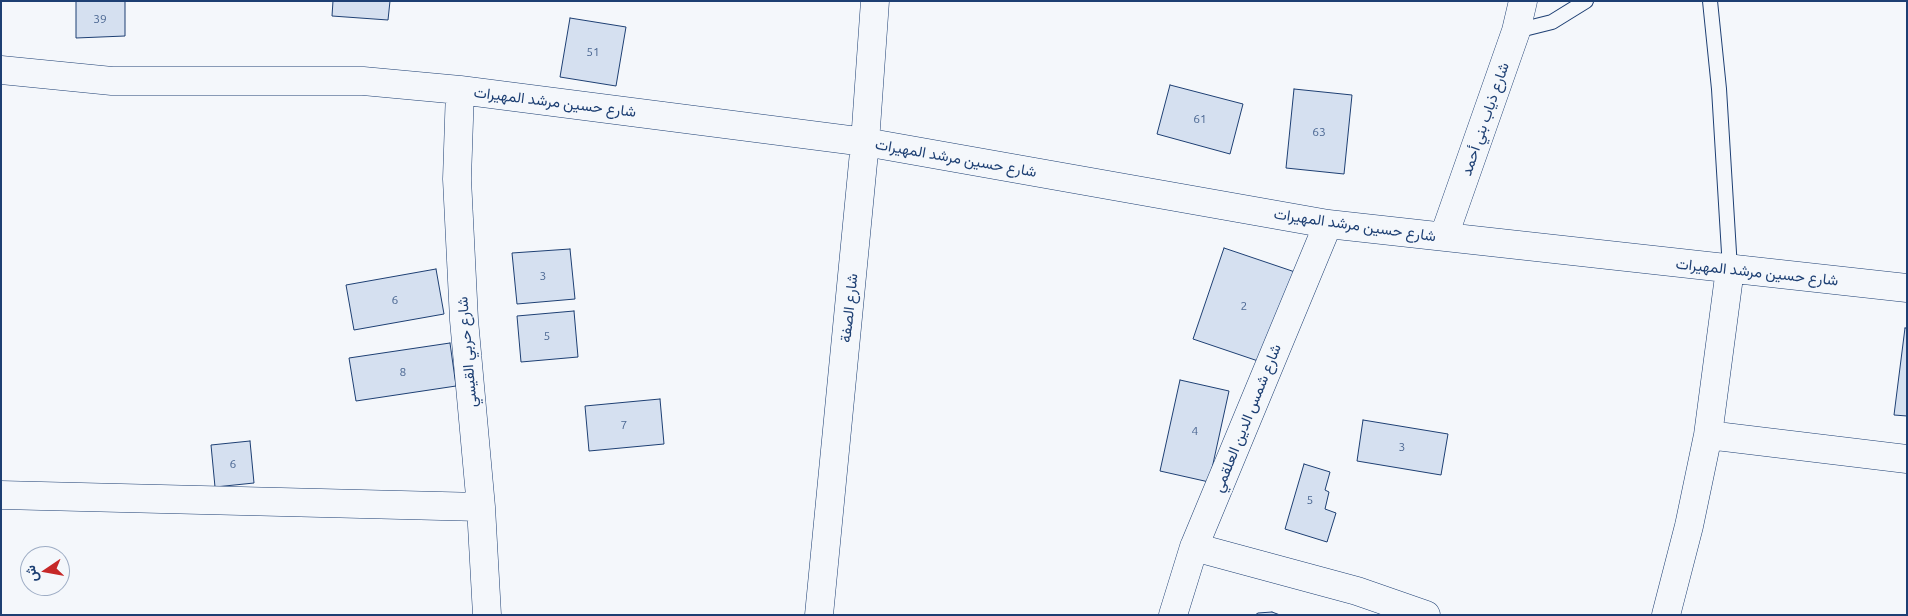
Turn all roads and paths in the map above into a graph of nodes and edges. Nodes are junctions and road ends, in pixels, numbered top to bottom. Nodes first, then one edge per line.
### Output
1 (875, 1) edge
2 (1524, 1) edge
3 (1586, 1) edge
4 (1710, 1) edge
5 (1516, 31) junction
6 (1, 70) edge
7 (460, 90) junction
8 (865, 142) junction
9 (1328, 224) junction
10 (1444, 236) junction
11 (1730, 269) junction
12 (1907, 288) edge
13 (1708, 435) junction
14 (1907, 459) edge
15 (1, 495) edge
16 (481, 507) junction
17 (1194, 547) junction
18 (487, 615) edge
19 (819, 615) edge
20 (1174, 615) edge
21 (1426, 615) edge
22 (1666, 615) edge

1 - 8 street, شارع الصفة
2 - 5 street, شارع ذياب بني أحمد
3 - 5 lane
4 - 11 lane
5 - 10 street, شارع ذياب بني أحمد
6 - 7 street, شارع حسين مرشد المهيرات
7 - 8 street, شارع حسين مرشد المهيرات
7 - 16 street, شارع حربي القيسي
8 - 9 street, شارع حسين مرشد المهيرات
8 - 19 street, شارع الصفة
9 - 10 street, شارع حسين مرشد المهيرات
9 - 17 street, شارع شمس الدين العلقمي
10 - 11 street, شارع حسين مرشد المهيرات
11 - 12 street, شارع حسين مرشد المهيرات
11 - 13 street
13 - 14 street
13 - 22 street
15 - 16 street
16 - 18 street, شارع حربي القيسي
17 - 20 street, شارع شمس الدين العلقمي
17 - 21 street

